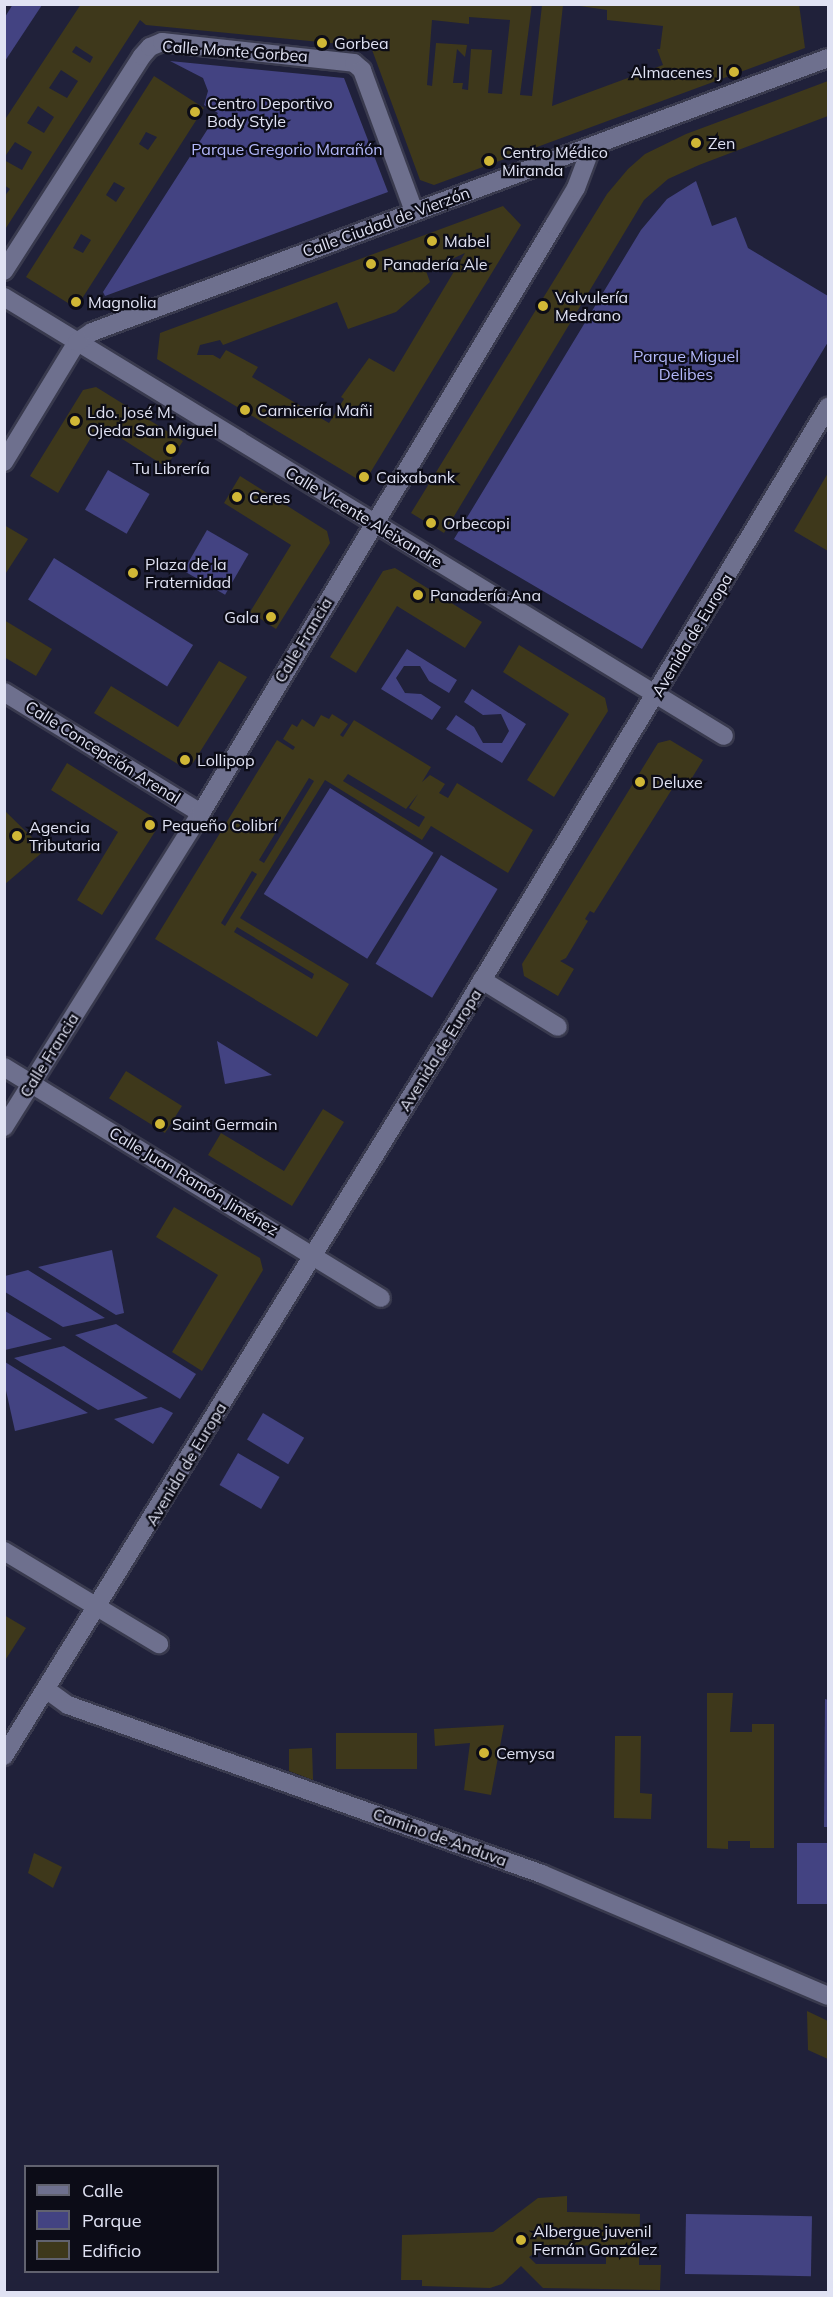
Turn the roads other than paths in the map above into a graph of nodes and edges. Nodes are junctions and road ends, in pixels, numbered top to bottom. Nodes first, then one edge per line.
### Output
1 (828, 58) edge
2 (591, 148) junction
3 (414, 211) junction
4 (4, 271) edge
5 (4, 297) edge
6 (77, 342) junction
7 (828, 407) edge
8 (4, 462) edge
9 (373, 523) junction
10 (4, 692) edge
11 (657, 694) junction
12 (724, 736) dead end
13 (201, 813) junction
14 (482, 980) junction
15 (558, 1027) dead end
16 (4, 1068) edge
17 (31, 1084) junction
18 (4, 1127) edge
19 (313, 1254) junction
20 (381, 1298) dead end
21 (4, 1551) edge
22 (99, 1607) junction
23 (159, 1644) dead end
24 (47, 1690) junction
25 (4, 1756) edge
26 (828, 1996) edge

1 - 2 street, Calle Ciudad de Vierzón
2 - 3 street, Calle Ciudad de Vierzón
2 - 9 street, Calle Francia
3 - 4 street, Calle Monte Gorbea
3 - 6 street, Calle Ciudad de Vierzón
5 - 6 street, Calle Vicente Aleixandre
6 - 8 street
6 - 9 street, Calle Vicente Aleixandre
7 - 11 street, Avenida de Europa
9 - 11 street, Calle Vicente Aleixandre
9 - 13 street, Calle Francia
10 - 13 street, Calle Concepción Arenal
11 - 12 street, Calle Vicente Aleixandre
11 - 14 street, Avenida de Europa
13 - 17 street, Calle Francia
14 - 15 street
14 - 19 street, Avenida de Europa
16 - 17 street, Calle Juan Ramón Jiménez
17 - 18 street, Calle Francia
17 - 19 street, Calle Juan Ramón Jiménez
19 - 20 street, Calle Juan Ramón Jiménez
19 - 22 street, Avenida de Europa
21 - 22 street
22 - 23 street
22 - 24 street, Avenida de Europa
24 - 25 street, Avenida de Europa
24 - 26 street, Camino de Anduva

